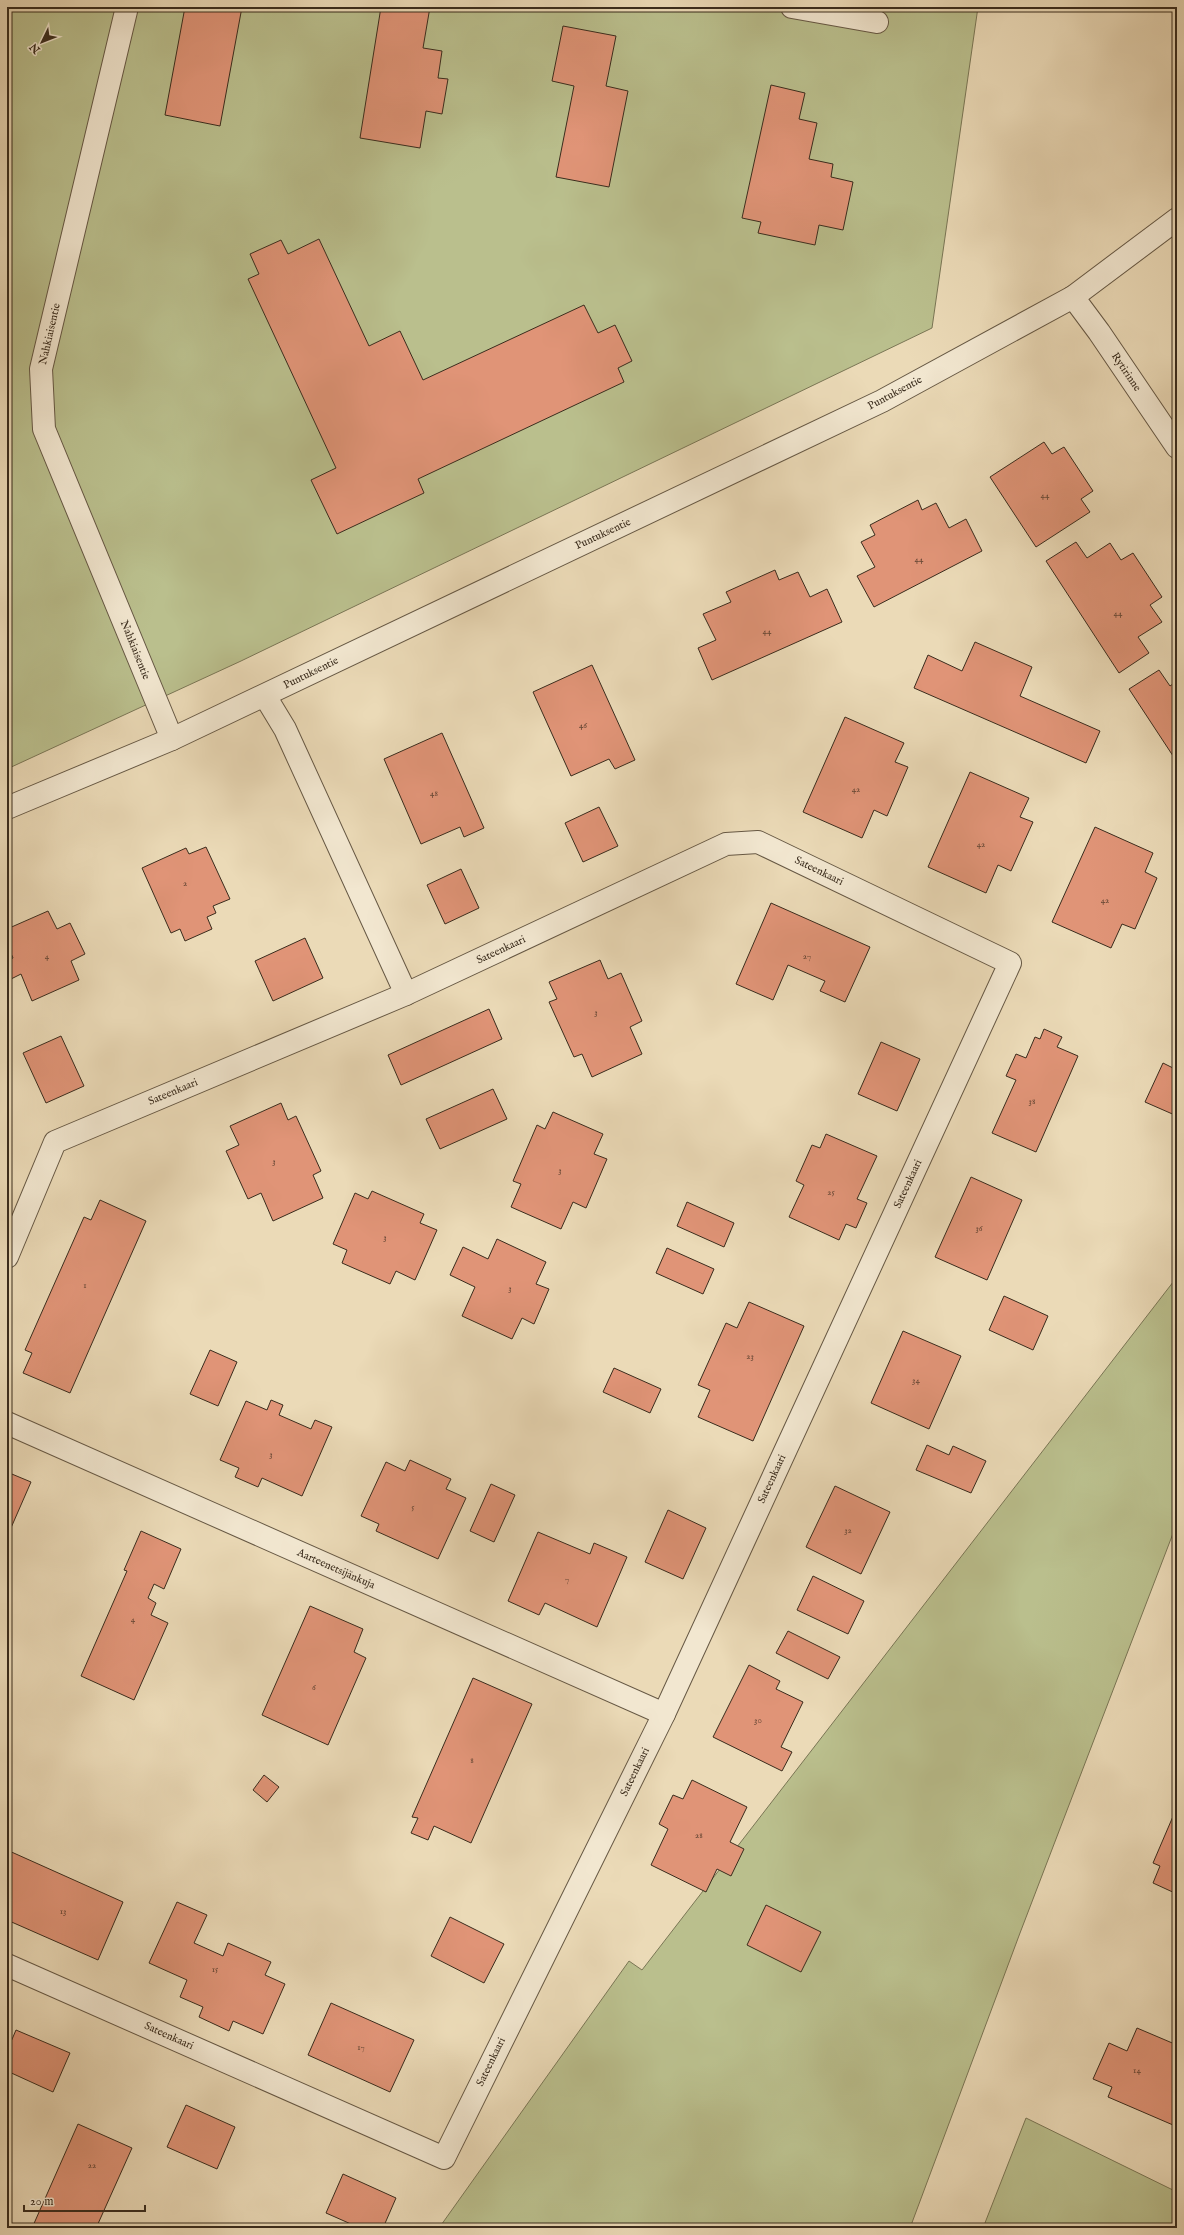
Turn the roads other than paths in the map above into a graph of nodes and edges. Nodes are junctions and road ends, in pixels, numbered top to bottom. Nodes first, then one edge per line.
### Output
1 (127, 7) edge
2 (792, 7) edge
3 (877, 22) dead end
4 (1177, 219) edge
5 (1073, 297) junction
6 (1177, 447) edge
7 (265, 696) junction
8 (172, 739) junction
9 (7, 808) edge
10 (406, 994) junction
11 (7, 1257) edge
12 (7, 1423) edge
13 (664, 1714) junction
14 (7, 1965) edge

1 - 8 street, Nahkiaisentie
2 - 3 street
4 - 5 street, Puntuksentie
5 - 6 street, Rytirinne
5 - 7 street, Puntuksentie
7 - 8 street, Puntuksentie
7 - 10 street
8 - 9 street, Puntuksentie
10 - 11 street, Sateenkaari
10 - 13 street, Sateenkaari
12 - 13 street, Aarteenetsijänkuja
13 - 14 street, Sateenkaari

